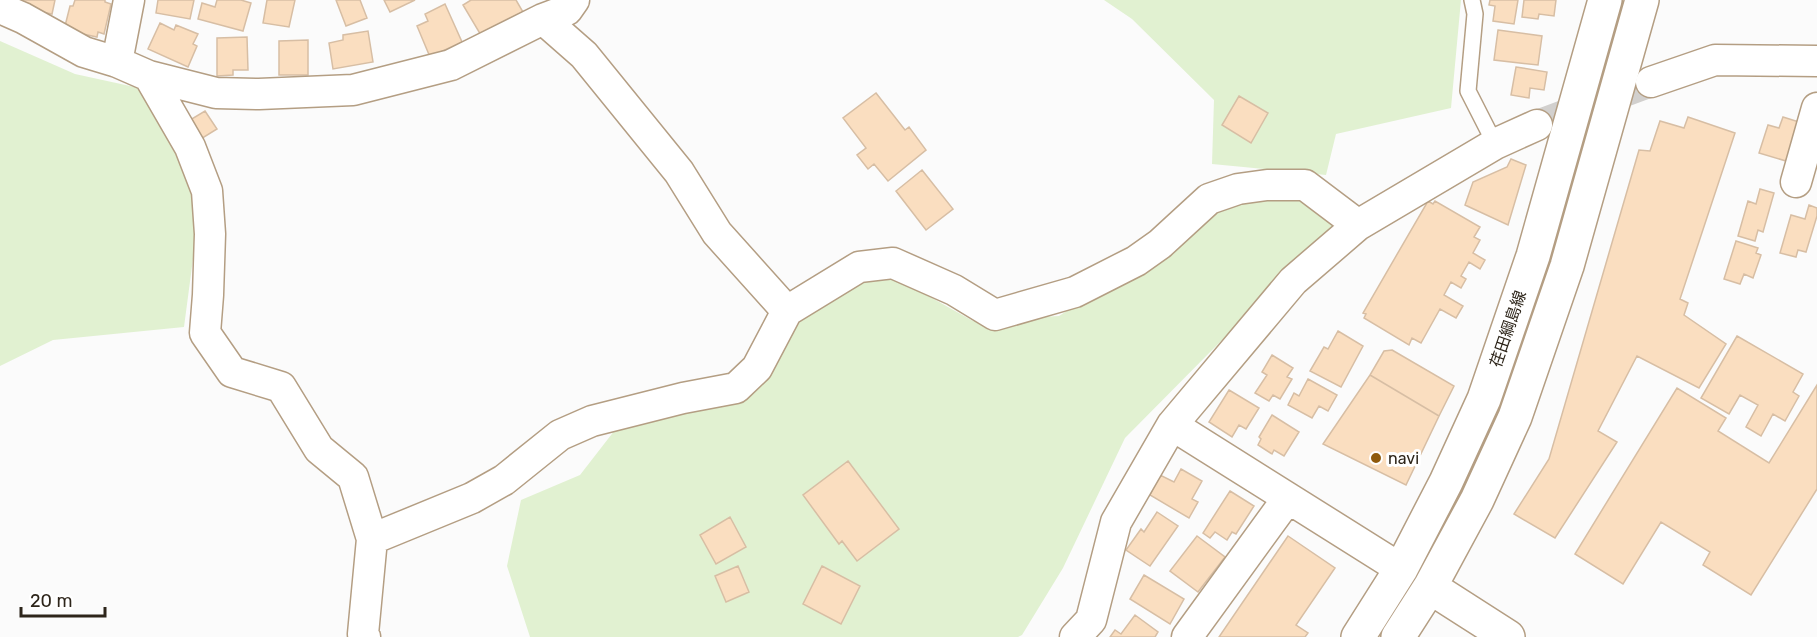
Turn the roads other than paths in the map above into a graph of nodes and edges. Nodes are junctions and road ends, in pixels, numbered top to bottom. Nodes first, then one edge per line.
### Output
1 (129, 0) edge
2 (574, 0) edge
3 (1472, 0) edge
4 (1605, 0) edge
5 (1642, 0) edge
6 (7, 6) edge
7 (543, 18) junction
8 (1817, 61) edge
9 (117, 62) junction
10 (149, 76) junction
11 (1651, 82) tunnel mouth
12 (1817, 108) edge
13 (1537, 125) tunnel mouth
14 (1495, 144) junction
15 (1796, 182) dead end
16 (1358, 225) junction
17 (787, 311) junction
18 (1172, 425) junction
19 (1288, 498) junction
20 (372, 539) junction
21 (1401, 569) junction
22 (1430, 587) junction
23 (365, 637) edge
24 (1075, 637) edge
25 (1188, 637) edge
26 (1358, 637) edge
27 (1398, 637) edge
28 (1509, 637) edge

1 - 9 street
2 - 7 street
3 - 14 lane
4 - 21 main road, 荏田綱島線
5 - 22 main road
6 - 9 street
7 - 10 street
7 - 17 street
8 - 11 street
9 - 10 street
10 - 20 street
12 - 15 street
13 - 14 street
14 - 16 street
16 - 17 street
16 - 18 street
17 - 20 street
18 - 19 street
18 - 24 street
19 - 21 street
19 - 25 street
20 - 23 street
21 - 26 main road, 荏田綱島線
22 - 27 main road
22 - 28 main road

